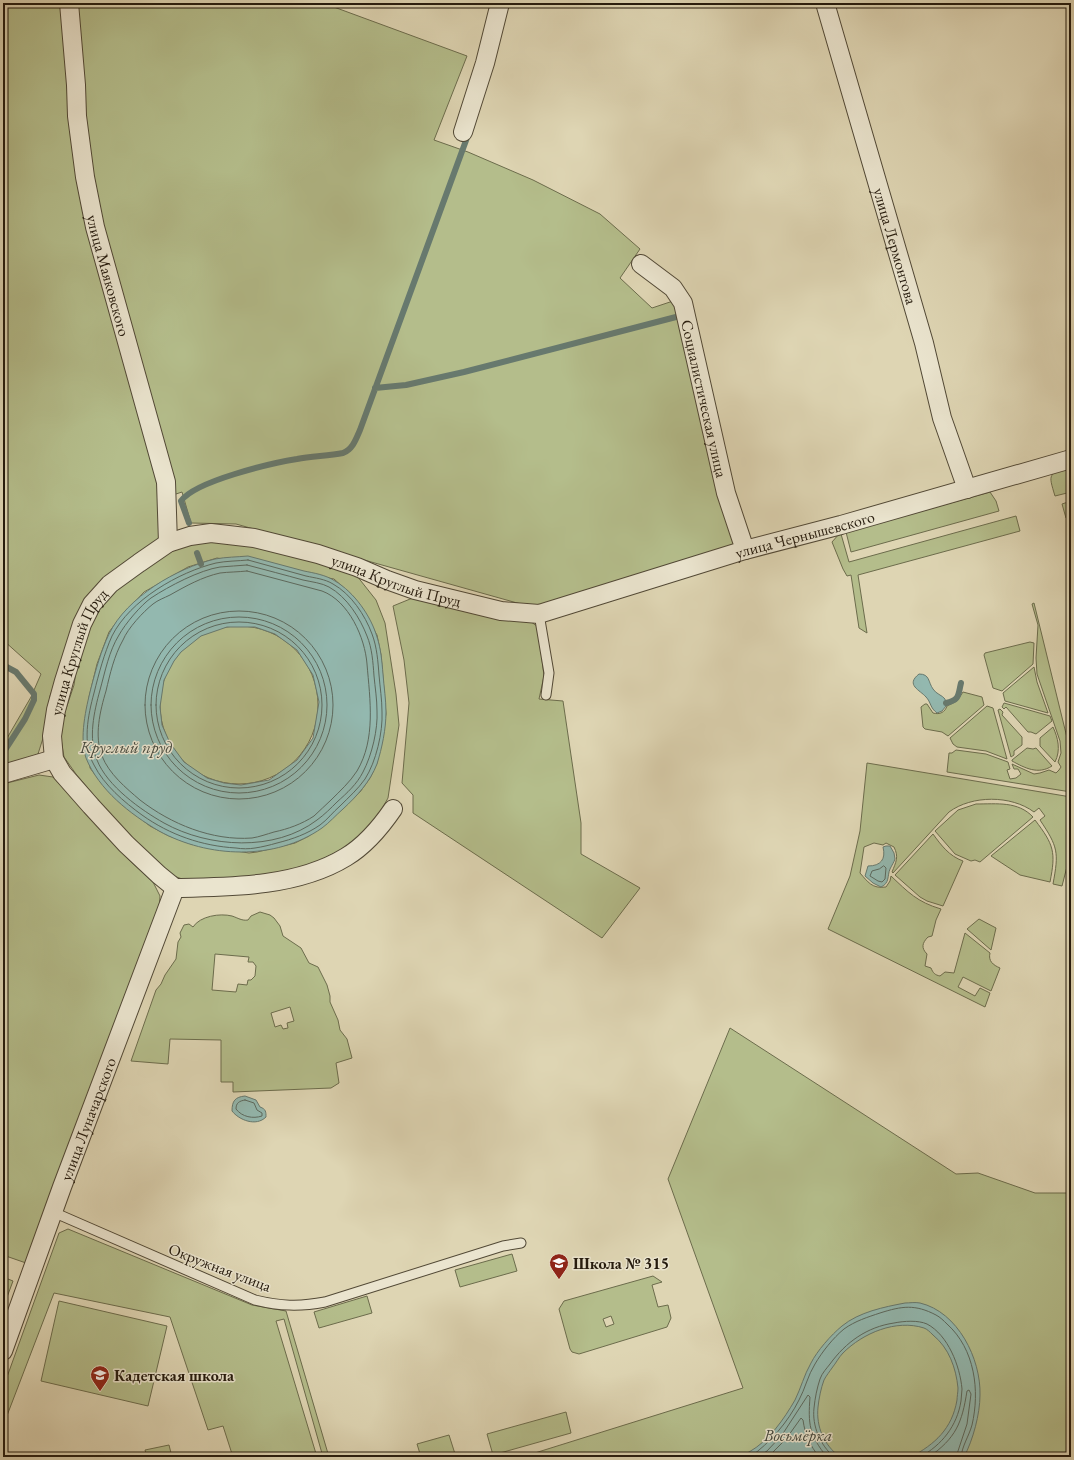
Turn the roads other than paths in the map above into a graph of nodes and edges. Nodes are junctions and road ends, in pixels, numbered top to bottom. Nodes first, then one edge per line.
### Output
1 (69, 3) edge
2 (500, 3) edge
3 (825, 3) edge
4 (463, 132) dead end
5 (641, 264) dead end
6 (1071, 459) edge
7 (967, 489) junction
8 (168, 543) junction
9 (745, 550) junction
10 (539, 614) junction
11 (546, 694) dead end
12 (54, 759) junction
13 (3, 774) edge
14 (393, 809) dead end
15 (176, 888) junction
16 (53, 1212) junction
17 (521, 1243) dead end
18 (3, 1351) edge

1 - 8 street, улица Маяковского
2 - 4 street
3 - 7 street, улица Лермонтова
5 - 9 street, Социалистическая улица
6 - 7 street, улица Чернышевского
7 - 9 street, улица Чернышевского
8 - 10 street, улица Круглый Пруд
8 - 12 street, улица Круглый Пруд
9 - 10 street, улица Чернышевского
10 - 11 lane
12 - 13 street
12 - 15 street, улица Круглый Пруд
14 - 15 street
15 - 16 street, улица Луначарского
16 - 17 lane, Окружная улица
16 - 18 street, улица Луначарского

